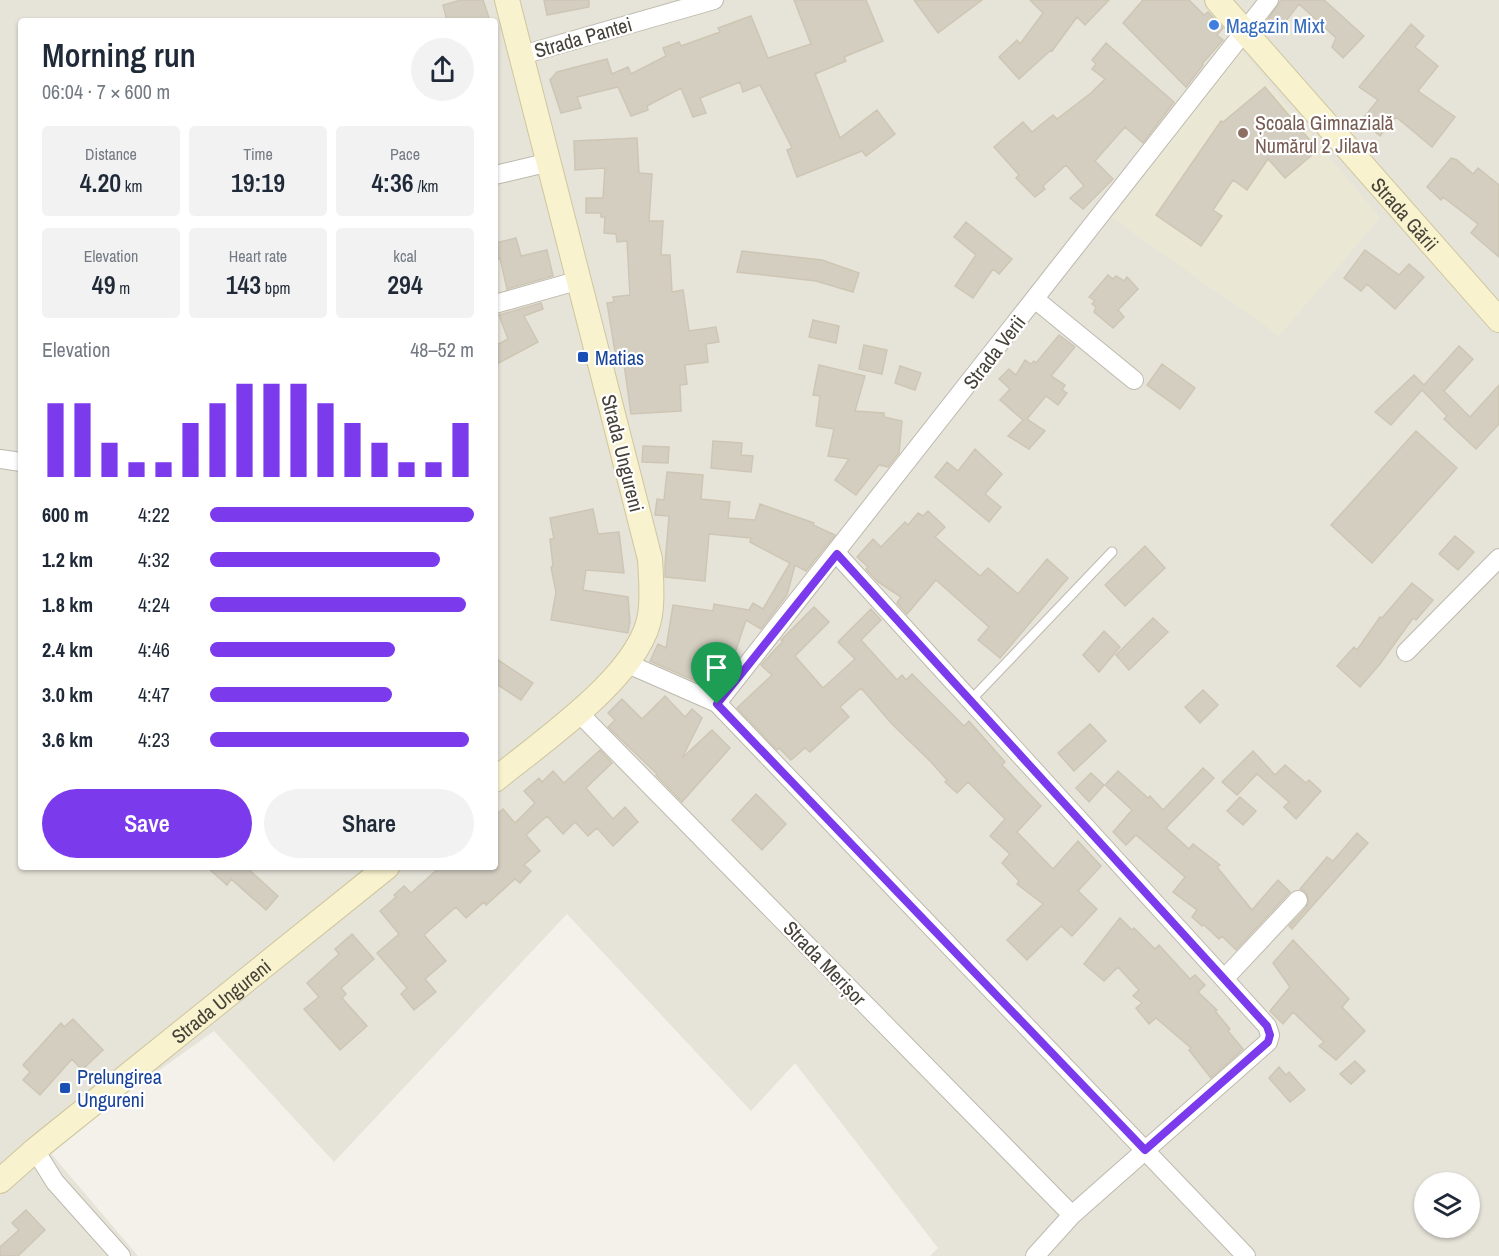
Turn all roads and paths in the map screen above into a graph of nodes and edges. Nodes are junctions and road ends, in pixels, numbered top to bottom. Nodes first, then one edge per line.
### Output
1 (507, 0) edge
2 (714, 0) edge
3 (1217, 0) edge
4 (1269, 0) edge
5 (1246, 31) junction
6 (522, 55) junction
7 (550, 162) junction
8 (498, 174) edge
9 (580, 280) junction
10 (1036, 300) junction
11 (498, 303) edge
12 (1499, 320) edge
13 (1134, 380) dead end
14 (0, 459) edge
15 (18, 462) edge
16 (1112, 552) dead end
17 (837, 554) junction
18 (1499, 558) edge
19 (1406, 652) dead end
20 (628, 664) junction
21 (971, 700) junction
22 (717, 704) junction
23 (578, 712) junction
24 (498, 778) edge
25 (383, 870) edge
26 (1298, 900) dead end
27 (1224, 978) junction
28 (35, 1150) junction
29 (1145, 1150) junction
30 (0, 1181) edge
31 (1072, 1215) junction
32 (121, 1256) edge
33 (1035, 1256) edge
34 (1246, 1256) edge

1 - 6 main road, Strada Ungureni
2 - 6 street, Strada Pantei
3 - 5 main road, Strada Gării
4 - 5 street, Strada Verii
5 - 10 street, Strada Verii
5 - 12 main road, Strada Gării
6 - 7 main road, Strada Ungureni
7 - 8 street
7 - 9 main road, Strada Ungureni
9 - 11 street
9 - 20 main road, Strada Ungureni
10 - 13 street
10 - 17 street, Strada Verii
14 - 15 street
16 - 21 lane
17 - 21 street
17 - 22 street, Strada Verii
18 - 19 street
20 - 22 street
20 - 23 main road, Strada Ungureni
21 - 27 street
22 - 29 street
23 - 24 main road, Strada Ungureni
23 - 31 street, Strada Merișor
25 - 28 main road, Strada Ungureni
26 - 27 street
27 - 29 street
28 - 30 main road, Strada Ungureni
28 - 32 street
29 - 31 street
29 - 34 street
31 - 33 street

